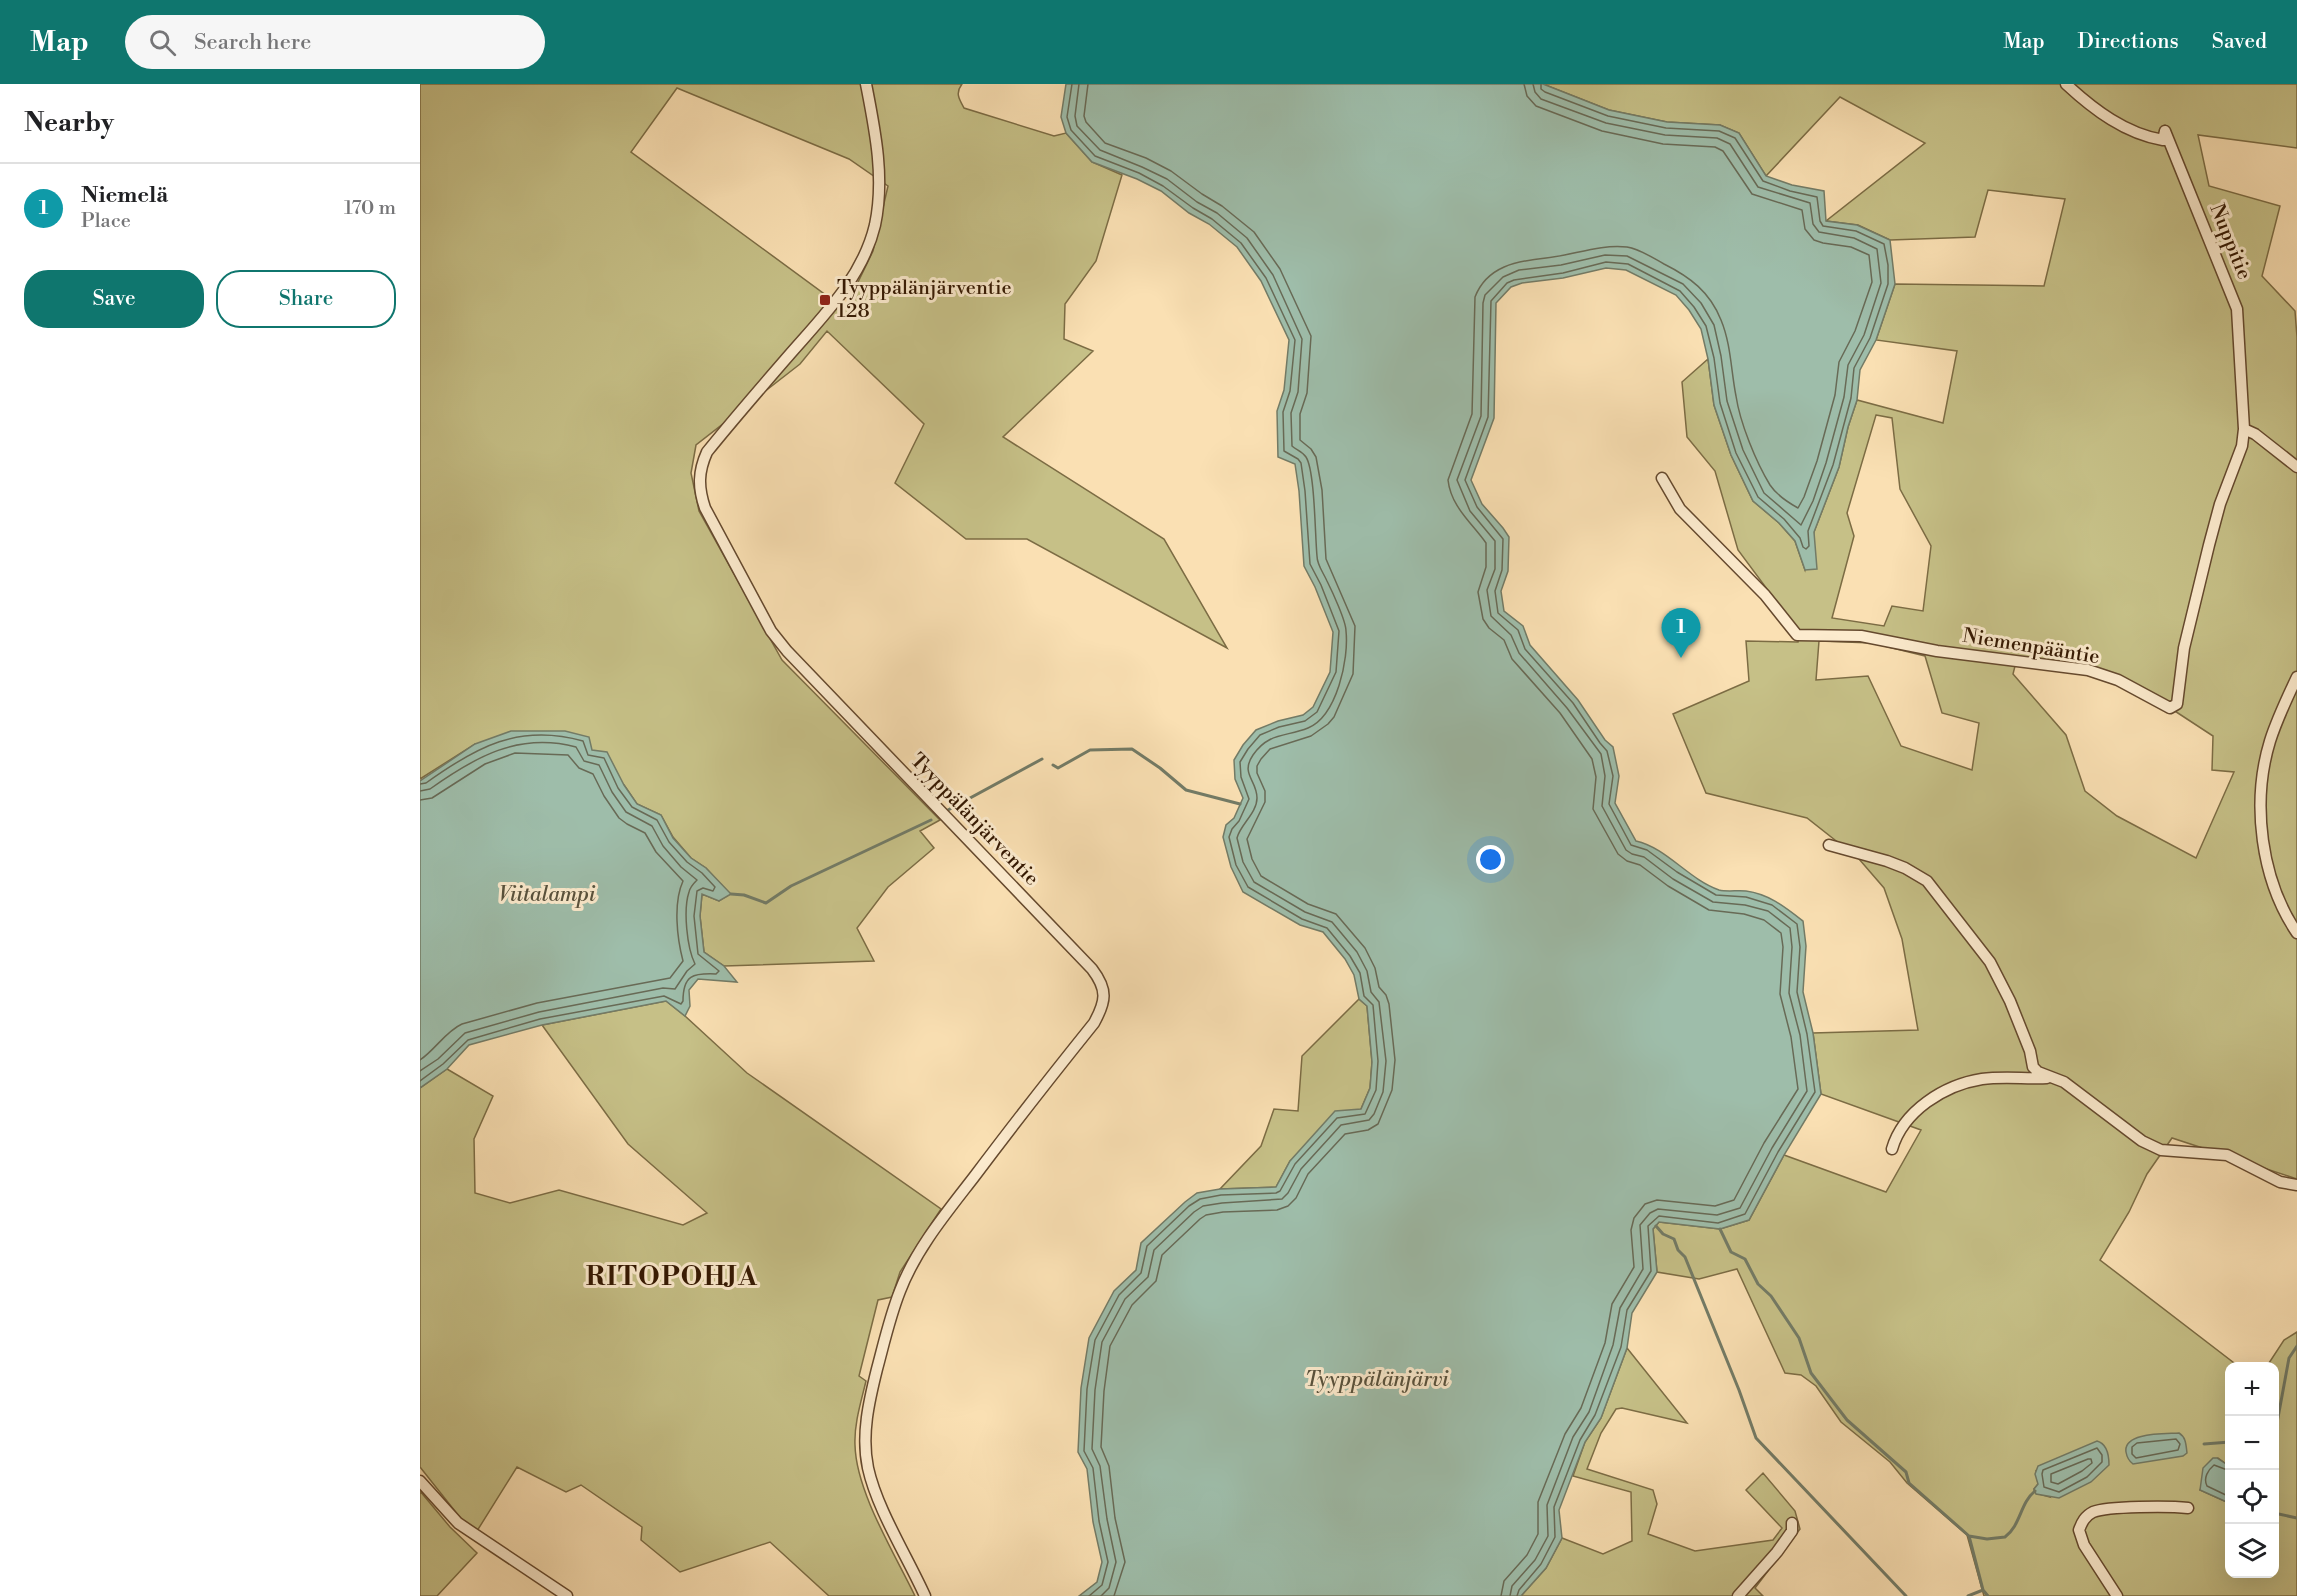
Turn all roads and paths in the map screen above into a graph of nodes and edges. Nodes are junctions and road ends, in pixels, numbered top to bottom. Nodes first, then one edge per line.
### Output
1 (866, 84) edge
2 (2066, 84) edge
3 (2244, 429) junction
4 (2297, 467) edge
5 (1662, 478) dead end
6 (2297, 677) edge
7 (1829, 845) dead end
8 (2297, 933) edge
9 (2050, 1078) junction
10 (1892, 1149) dead end
11 (2297, 1185) edge
12 (420, 1481) edge
13 (2188, 1508) dead end
14 (1792, 1523) dead end
15 (567, 1596) edge
16 (925, 1596) edge
17 (1738, 1596) edge
18 (2117, 1596) edge

1 - 16 street, Tyyppälänjärventie
2 - 3 street, Nuppitie
3 - 4 street
3 - 5 street, Niemenpääntie
6 - 8 street
7 - 9 street
9 - 10 street
9 - 11 street
12 - 15 street
13 - 18 street
14 - 17 street

